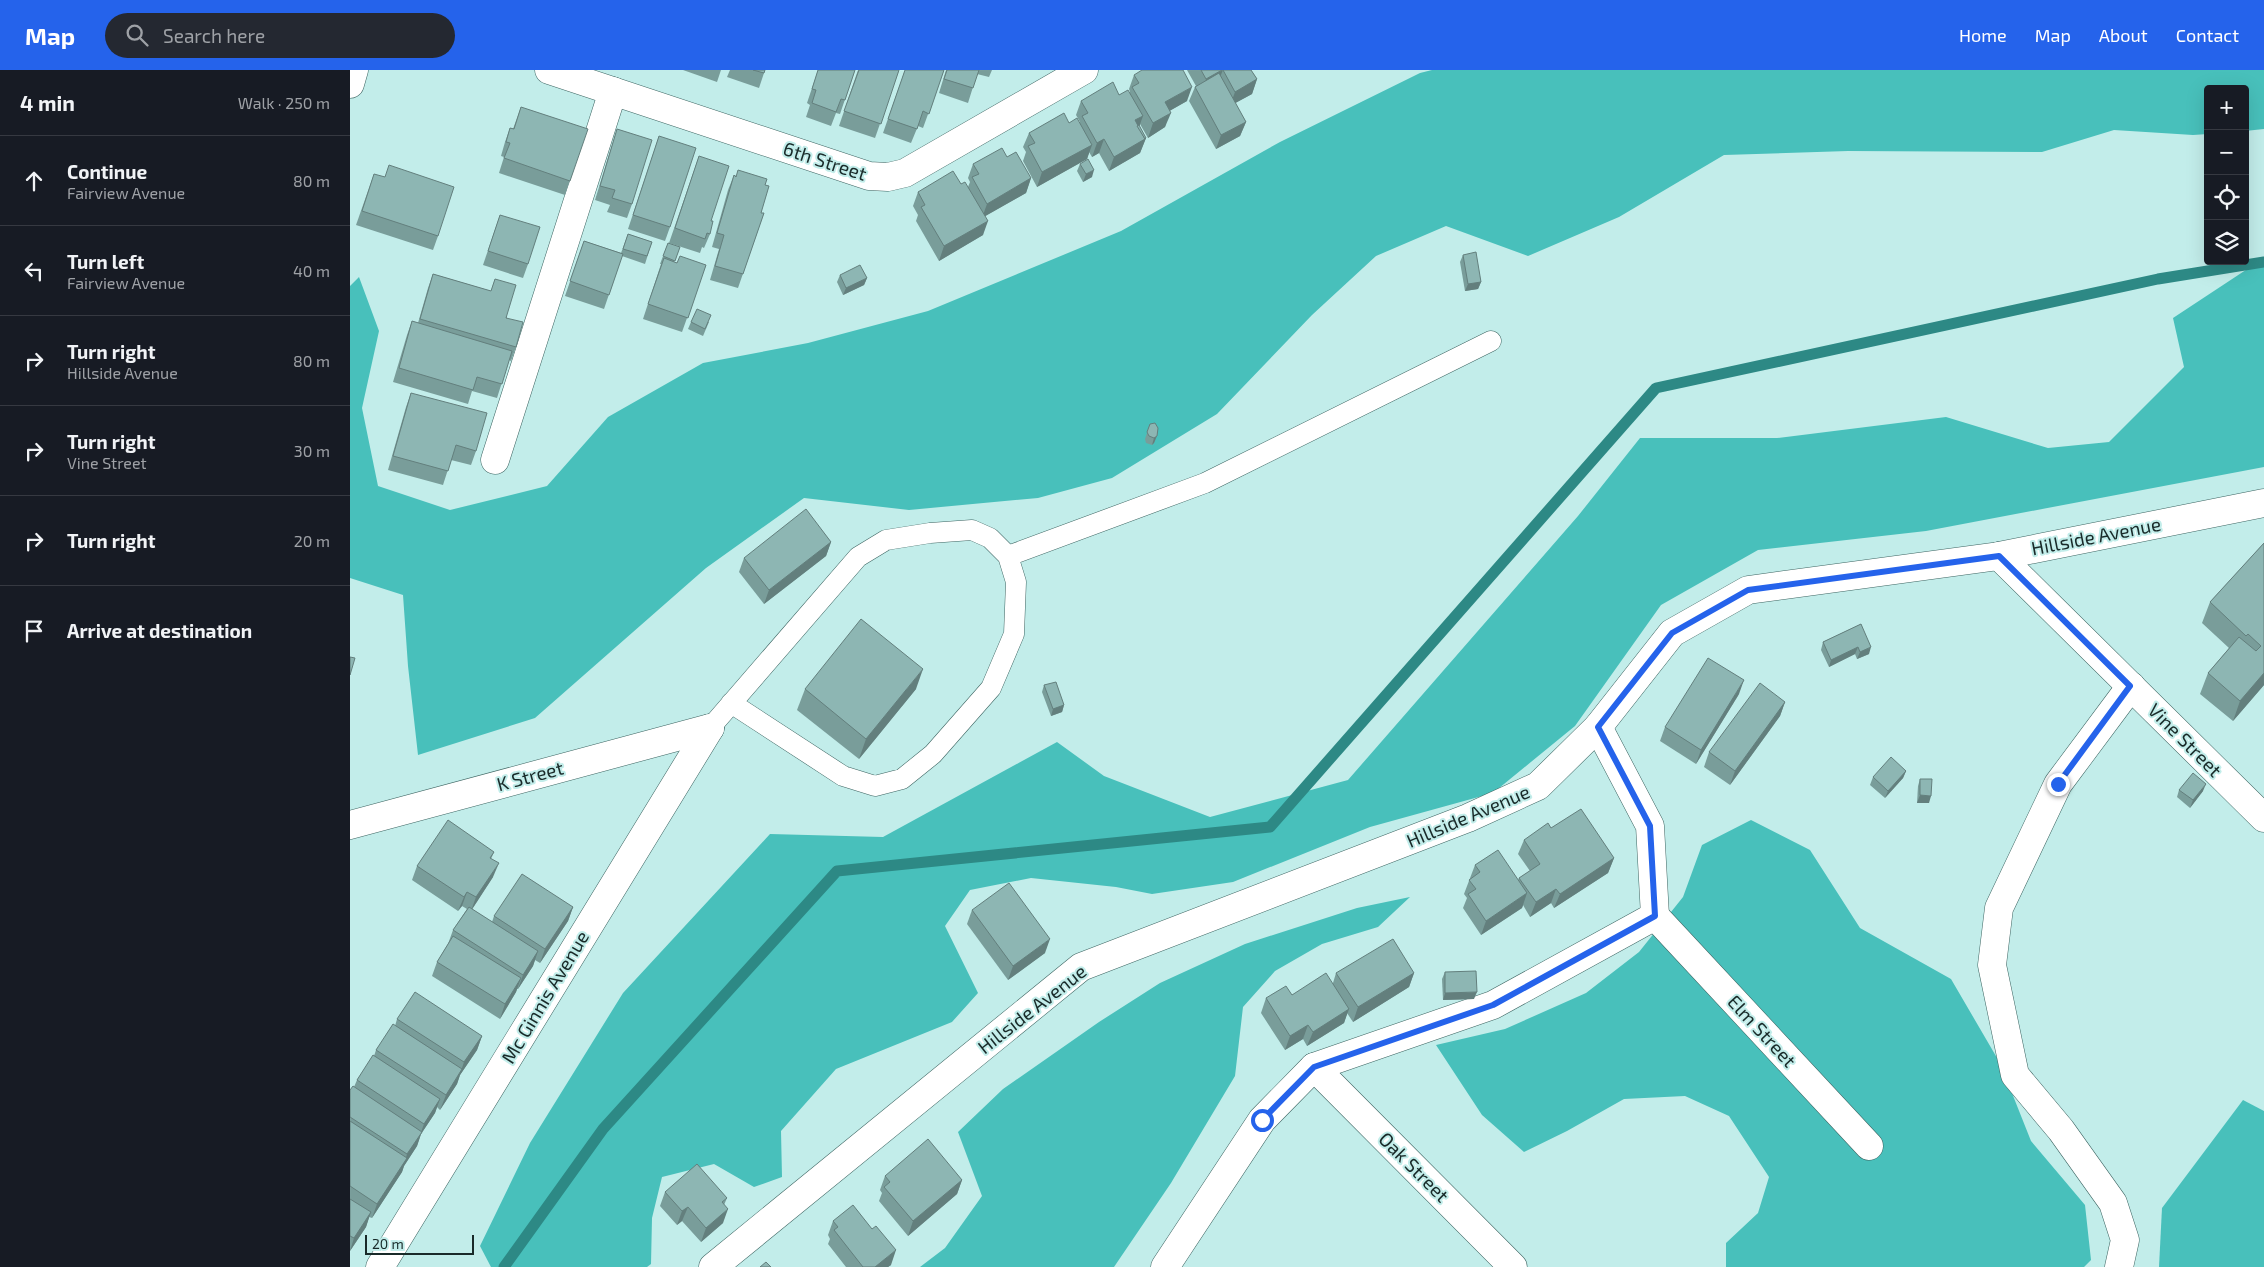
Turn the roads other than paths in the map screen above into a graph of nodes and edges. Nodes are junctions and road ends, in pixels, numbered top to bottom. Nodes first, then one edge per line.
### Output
1 (354, 70) edge
2 (549, 70) edge
3 (1083, 70) edge
4 (350, 84) edge
5 (613, 91) junction
6 (1491, 342) dead end
7 (495, 460) dead end
8 (2264, 503) edge
9 (1008, 556) junction
10 (1999, 556) junction
11 (2130, 686) junction
12 (731, 703) junction
13 (1598, 727) junction
14 (710, 728) junction
15 (2264, 818) edge
16 (350, 825) edge
17 (1655, 916) junction
18 (1314, 1067) junction
19 (1869, 1146) dead end
20 (380, 1267) edge
21 (713, 1267) edge
22 (1165, 1267) edge
23 (1513, 1267) edge
24 (2119, 1267) edge

1 - 4 street
2 - 5 street, 6th Street
3 - 5 street, 6th Street
5 - 7 street
6 - 9 lane
8 - 10 street, Hillside Avenue
9 - 12 lane
9 - 12 lane
10 - 11 street, Vine Street
10 - 13 street, Hillside Avenue
11 - 15 street, Vine Street
11 - 24 street
12 - 14 lane
13 - 17 street
13 - 21 street, Hillside Avenue
14 - 16 street, K Street
14 - 20 street, Mc Ginnis Avenue
17 - 18 street
17 - 19 street, Elm Street
18 - 22 street
18 - 23 street, Oak Street

